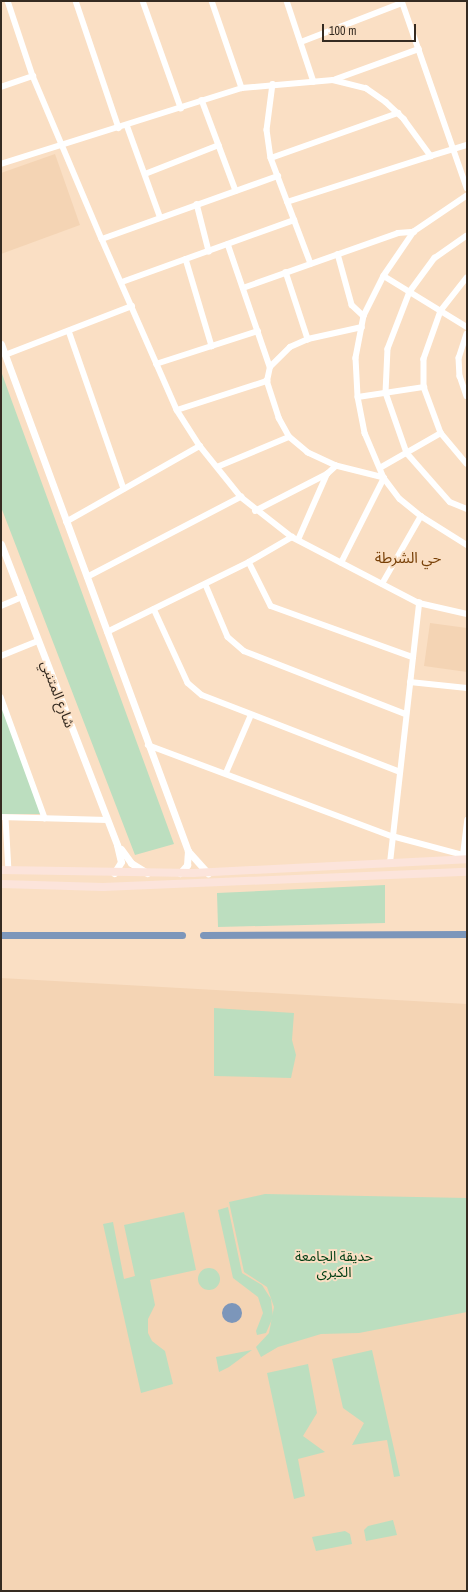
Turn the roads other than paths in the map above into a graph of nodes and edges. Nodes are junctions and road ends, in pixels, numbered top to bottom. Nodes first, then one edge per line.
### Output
1 (8, 1) edge
2 (76, 1) edge
3 (143, 1) edge
4 (212, 1) edge
5 (287, 1) edge
6 (402, 2) edge
7 (301, 42) junction
8 (419, 49) junction
9 (33, 76) junction
10 (333, 80) junction
11 (314, 82) junction
12 (273, 84) junction
13 (1, 87) edge
14 (242, 88) junction
15 (202, 100) junction
16 (181, 108) junction
17 (398, 113) junction
18 (127, 125) junction
19 (119, 128) junction
20 (64, 144) junction
21 (219, 145) junction
22 (467, 145) edge
23 (454, 151) junction
24 (431, 156) junction
25 (271, 158) junction
26 (1, 164) edge
27 (145, 174) junction
28 (278, 176) junction
29 (467, 188) edge
30 (236, 191) junction
31 (467, 196) edge
32 (287, 202) junction
33 (197, 204) junction
34 (160, 216) junction
35 (294, 220) junction
36 (414, 232) junction
37 (467, 236) edge
38 (102, 239) junction
39 (228, 244) junction
40 (209, 250) junction
41 (338, 254) junction
42 (186, 259) junction
43 (311, 264) junction
44 (286, 272) junction
45 (384, 276) junction
46 (467, 278) edge
47 (122, 282) junction
48 (243, 288) junction
49 (410, 292) junction
50 (132, 306) junction
51 (441, 311) junction
52 (364, 316) junction
53 (362, 327) junction
54 (467, 327) edge
55 (69, 331) junction
56 (258, 331) junction
57 (467, 334) edge
58 (308, 339) junction
59 (1, 344) edge
60 (212, 346) junction
61 (5, 356) junction
62 (156, 364) junction
63 (270, 367) junction
64 (267, 381) junction
65 (424, 387) junction
66 (386, 393) junction
67 (467, 396) edge
68 (358, 397) junction
69 (178, 410) junction
70 (441, 433) junction
71 (289, 436) junction
72 (200, 446) junction
73 (407, 453) junction
74 (467, 464) edge
75 (336, 466) junction
76 (217, 467) junction
77 (380, 468) junction
78 (327, 474) junction
79 (384, 478) junction
80 (124, 489) junction
81 (241, 497) junction
82 (467, 509) edge
83 (255, 511) junction
84 (421, 516) junction
85 (66, 522) junction
86 (292, 537) junction
87 (298, 540) junction
88 (1, 544) edge
89 (467, 546) edge
90 (249, 562) junction
91 (341, 563) junction
92 (87, 577) junction
93 (206, 584) junction
94 (382, 584) junction
95 (22, 597) junction
96 (419, 603) junction
97 (1, 606) edge
98 (154, 609) junction
99 (467, 614) edge
100 (107, 632) junction
101 (38, 641) junction
102 (1, 656) edge
103 (413, 657) junction
104 (410, 682) junction
105 (467, 688) edge
106 (1, 697) edge
107 (406, 714) junction
108 (251, 715) junction
109 (147, 745) junction
110 (398, 771) junction
111 (226, 773) junction
112 (3, 818) edge
113 (45, 818) junction
114 (107, 820) junction
115 (467, 820) edge
116 (392, 836) junction
117 (117, 845) junction
118 (188, 851) junction
119 (466, 857) edge
120 (415, 862) junction
121 (390, 863) junction
122 (5, 870) edge
123 (467, 872) edge
124 (114, 873) junction
125 (148, 873) junction
126 (180, 873) junction
127 (208, 873) junction
128 (416, 875) junction
129 (1, 884) edge

1 - 9 street
2 - 19 street
3 - 16 street
4 - 14 street
5 - 7 street
6 - 7 street
6 - 8 street
7 - 11 street
8 - 10 street
8 - 23 street
9 - 13 street
9 - 20 street
10 - 11 street
10 - 17 street
11 - 12 street
12 - 14 street
12 - 25 street
14 - 15 street
15 - 16 street
15 - 21 street
16 - 18 street
17 - 24 street
17 - 25 street
18 - 19 street
18 - 27 street
19 - 20 street
20 - 26 street
20 - 38 street
21 - 27 street
21 - 30 street
22 - 23 street
23 - 24 street
23 - 29 street
24 - 32 street
25 - 28 street
27 - 34 street
28 - 30 street
28 - 32 street
30 - 33 street
31 - 36 street
32 - 35 street
33 - 34 street
33 - 40 street
34 - 38 street
35 - 39 street
35 - 43 street
36 - 41 street
36 - 45 street
37 - 49 street
38 - 47 street
39 - 40 street
39 - 48 street
40 - 42 street
41 - 43 street
41 - 52 street
42 - 47 street
42 - 60 street
43 - 44 street
44 - 48 street
44 - 58 street
45 - 49 street
45 - 52 street
46 - 51 street
47 - 50 street
48 - 56 street
49 - 51 street
49 - 66 street
50 - 55 street
50 - 62 street
51 - 54 street
51 - 65 street
52 - 53 street
53 - 58 street
53 - 68 street
55 - 61 street
55 - 80 street
56 - 60 street
56 - 63 street
57 - 67 street
58 - 63 street
59 - 61 street
60 - 62 street
61 - 85 street
62 - 69 street
63 - 64 street
64 - 69 street
64 - 71 street
65 - 66 street
65 - 70 street
66 - 68 street
66 - 73 street
68 - 77 street
69 - 72 street
70 - 73 street
70 - 74 street
71 - 75 street
71 - 76 street
72 - 76 street
72 - 80 street
73 - 77 street
73 - 82 street
75 - 78 street
75 - 79 street
76 - 81 street
77 - 79 street
78 - 83 street
78 - 87 street
79 - 84 street
79 - 91 street
80 - 85 street
81 - 83 street
81 - 92 street
83 - 86 street
84 - 89 street
84 - 94 street
85 - 92 street
86 - 87 street
86 - 90 street
87 - 91 street
88 - 95 street, شارع المتنبي
90 - 93 street
90 - 103 street
91 - 94 street
92 - 100 street
93 - 98 street
93 - 107 street
94 - 96 street
95 - 97 street
95 - 101 street, شارع المتنبي
96 - 99 street
96 - 103 street
98 - 100 street
98 - 108 street
100 - 109 street
101 - 102 street
101 - 114 street, شارع المتنبي
103 - 104 street
104 - 105 street
104 - 107 street
106 - 113 street
107 - 110 street
108 - 110 street
108 - 111 street
109 - 111 street
109 - 118 street
110 - 116 street
111 - 116 street
112 - 113 street
112 - 122 street
113 - 114 street
114 - 117 street, شارع المتنبي
115 - 119 street
116 - 119 street
116 - 121 street
117 - 124 street, شارع المتنبي
117 - 125 street, شارع المتنبي
118 - 126 street
118 - 127 street
119 - 120 main road
120 - 121 main road
120 - 128 main road
121 - 127 main road
122 - 124 main road
123 - 128 main road
124 - 125 main road
125 - 126 main road
126 - 127 main road
128 - 129 main road

